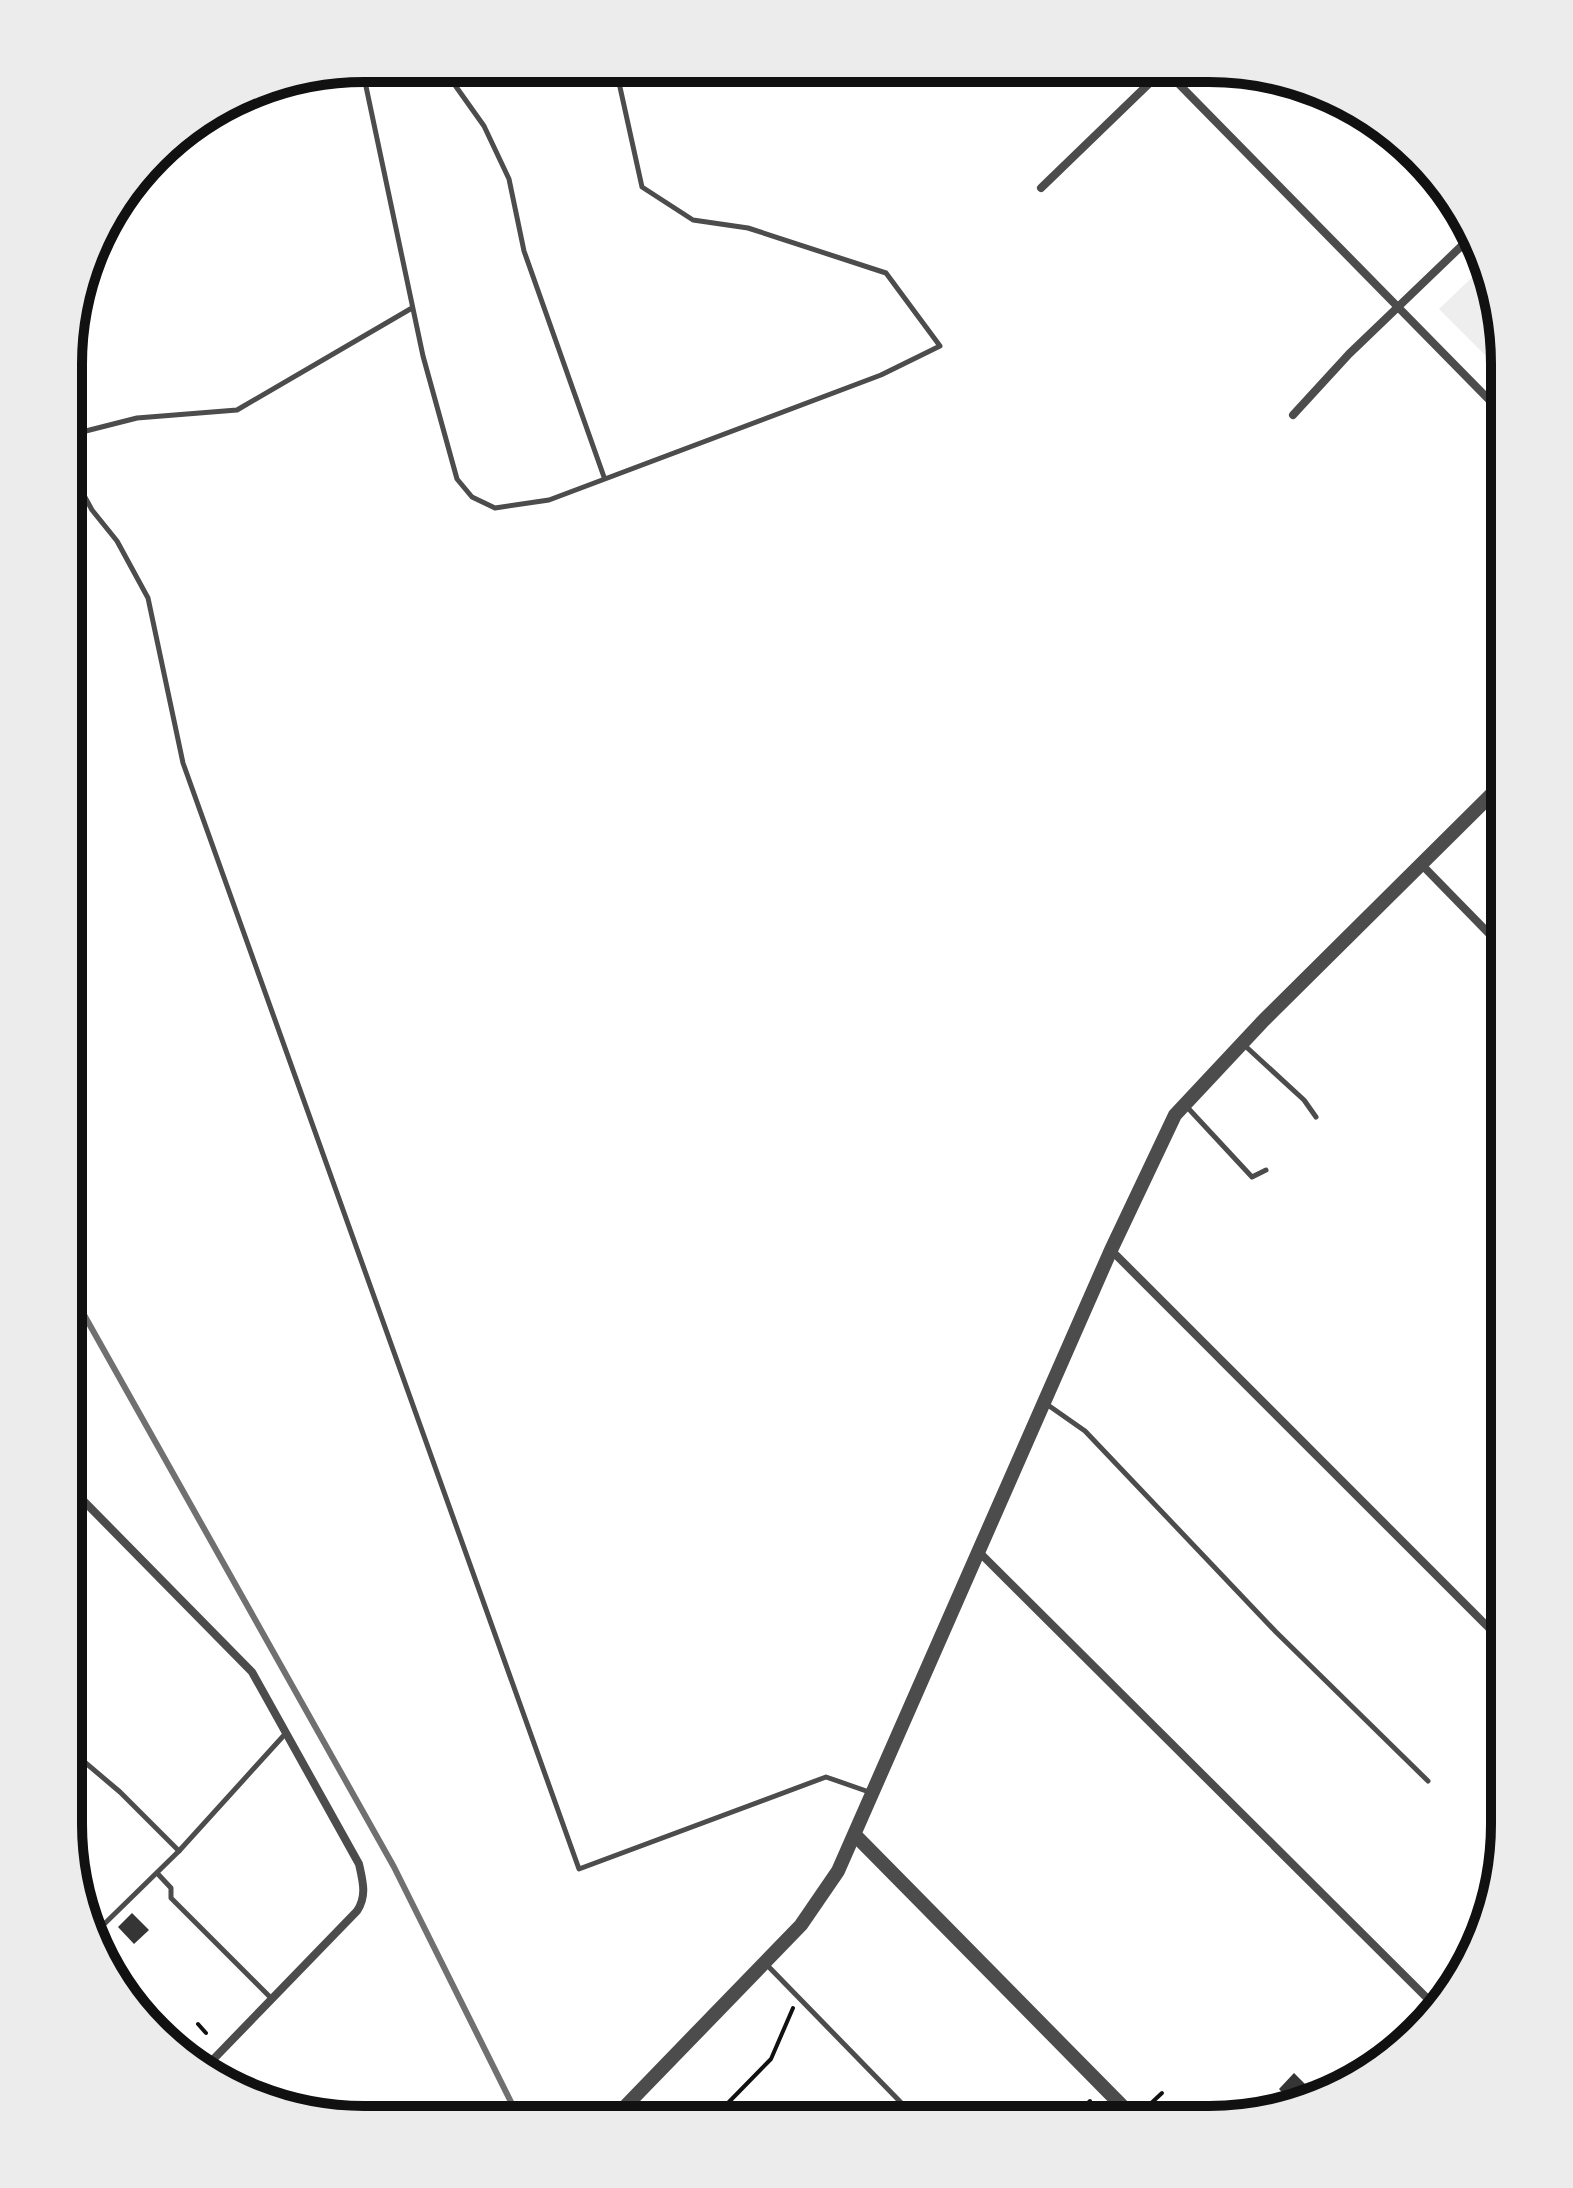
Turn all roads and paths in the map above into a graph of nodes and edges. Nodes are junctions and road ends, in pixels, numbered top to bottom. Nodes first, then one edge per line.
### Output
1 (1151, 82) edge
2 (1176, 82) edge
3 (365, 83) edge
4 (453, 83) edge
5 (619, 83) edge
6 (1041, 188) dead end
7 (1464, 243) edge
8 (1398, 307) junction
9 (412, 308) junction
10 (1491, 402) edge
11 (1293, 415) dead end
12 (82, 432) edge
13 (604, 477) junction
14 (82, 492) edge
15 (1491, 795) edge
16 (1420, 863) junction
17 (1491, 935) edge
18 (1242, 1042) junction
19 (1184, 1104) junction
20 (1316, 1117) dead end
21 (1266, 1170) dead end
22 (1111, 1250) junction
23 (1044, 1402) junction
24 (82, 1499) edge
25 (980, 1553) junction
26 (1490, 1629) edge
27 (286, 1733) junction
28 (82, 1760) edge
29 (1428, 1781) dead end
30 (873, 1793) junction
31 (855, 1835) junction
32 (179, 1851) junction
33 (157, 1873) junction
34 (101, 1927) edge
35 (765, 1963) junction
36 (272, 1999) junction
37 (1429, 2000) edge
38 (795, 2003) dead end
39 (198, 2024) dead end
40 (206, 2033) dead end
41 (211, 2061) edge
42 (1162, 2093) dead end
43 (1090, 2101) dead end
44 (626, 2106) edge
45 (725, 2106) dead end
46 (904, 2106) edge
47 (1085, 2106) edge
48 (1123, 2106) edge
49 (1149, 2106) edge

1 - 6 street
2 - 8 street
3 - 9 lane
4 - 13 lane
5 - 13 lane
7 - 8 street
8 - 10 street
8 - 11 street
9 - 12 lane
9 - 13 lane
14 - 30 lane
15 - 16 street
16 - 17 street
16 - 18 street
18 - 19 street
18 - 20 lane
19 - 21 lane
19 - 22 street
22 - 23 street
22 - 26 street
23 - 25 street
23 - 29 lane
24 - 27 street
25 - 30 street
25 - 37 street
27 - 32 lane
27 - 36 street
28 - 32 lane
30 - 31 street
31 - 35 street
31 - 48 street
32 - 33 lane
33 - 34 lane
33 - 36 lane
35 - 44 street
35 - 46 lane
36 - 41 street
38 - 45 path
39 - 40 path
42 - 49 path
43 - 47 path

